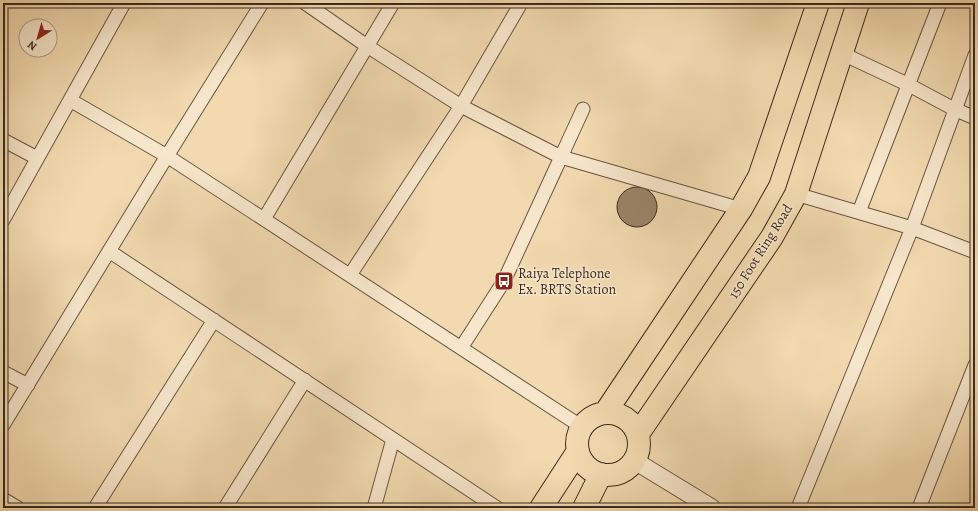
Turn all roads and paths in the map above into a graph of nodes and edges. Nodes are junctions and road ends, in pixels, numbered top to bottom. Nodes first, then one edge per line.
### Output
1 (124, 3) edge
2 (262, 3) edge
3 (305, 3) edge
4 (394, 3) edge
5 (521, 3) edge
6 (818, 3) edge
7 (858, 3) edge
8 (940, 3) edge
9 (367, 46) junction
10 (841, 53) junction
11 (975, 55) edge
12 (909, 85) junction
13 (70, 100) junction
14 (461, 106) junction
15 (583, 109) dead end
16 (954, 109) junction
17 (975, 118) edge
18 (3, 140) edge
19 (167, 156) junction
20 (561, 157) junction
21 (37, 158) junction
22 (796, 194) junction
23 (741, 209) junction
24 (858, 212) junction
25 (264, 219) junction
26 (3, 220) edge
27 (912, 228) junction
28 (109, 251) junction
29 (975, 252) edge
30 (350, 276) junction
31 (214, 320) junction
32 (461, 348) junction
33 (975, 365) edge
34 (3, 372) edge
35 (305, 380) junction
36 (28, 385) junction
37 (605, 413) junction
38 (3, 425) edge
39 (582, 427) junction
40 (638, 434) junction
41 (393, 439) junction
42 (578, 451) junction
43 (635, 461) junction
44 (601, 474) junction
45 (3, 499) edge
46 (18, 508) edge
47 (95, 508) edge
48 (225, 508) edge
49 (374, 508) edge
50 (498, 508) edge
51 (541, 508) edge
52 (584, 508) edge
53 (712, 508) edge
54 (798, 508) edge
55 (919, 508) edge

1 - 13 street
2 - 19 street
3 - 9 street
4 - 9 street
5 - 14 street
6 - 23 highway
7 - 10 highway, 150 Foot Ring Road
8 - 12 street
9 - 14 street
9 - 25 street
10 - 12 street
10 - 22 highway, 150 Foot Ring Road
11 - 16 street
12 - 16 street
12 - 24 street
13 - 19 street
13 - 21 street
14 - 20 street
14 - 30 street
15 - 20 street
16 - 17 street
16 - 27 street
18 - 21 street
19 - 25 street
19 - 28 street
20 - 23 street
20 - 32 street
21 - 26 street
22 - 24 street
22 - 40 highway, 150 Foot Ring Road
23 - 37 highway
24 - 27 street
25 - 30 street
27 - 29 street
27 - 54 street
28 - 31 street
28 - 36 street
30 - 32 street
31 - 35 street
31 - 47 street
32 - 39 street
33 - 55 street
34 - 36 street
35 - 41 street
35 - 48 street
36 - 38 street
37 - 39 highway
37 - 40 highway
39 - 42 highway
40 - 43 highway
41 - 49 street
41 - 50 street
42 - 44 highway
42 - 51 highway
43 - 44 highway
43 - 53 street
44 - 52 highway
45 - 46 street

